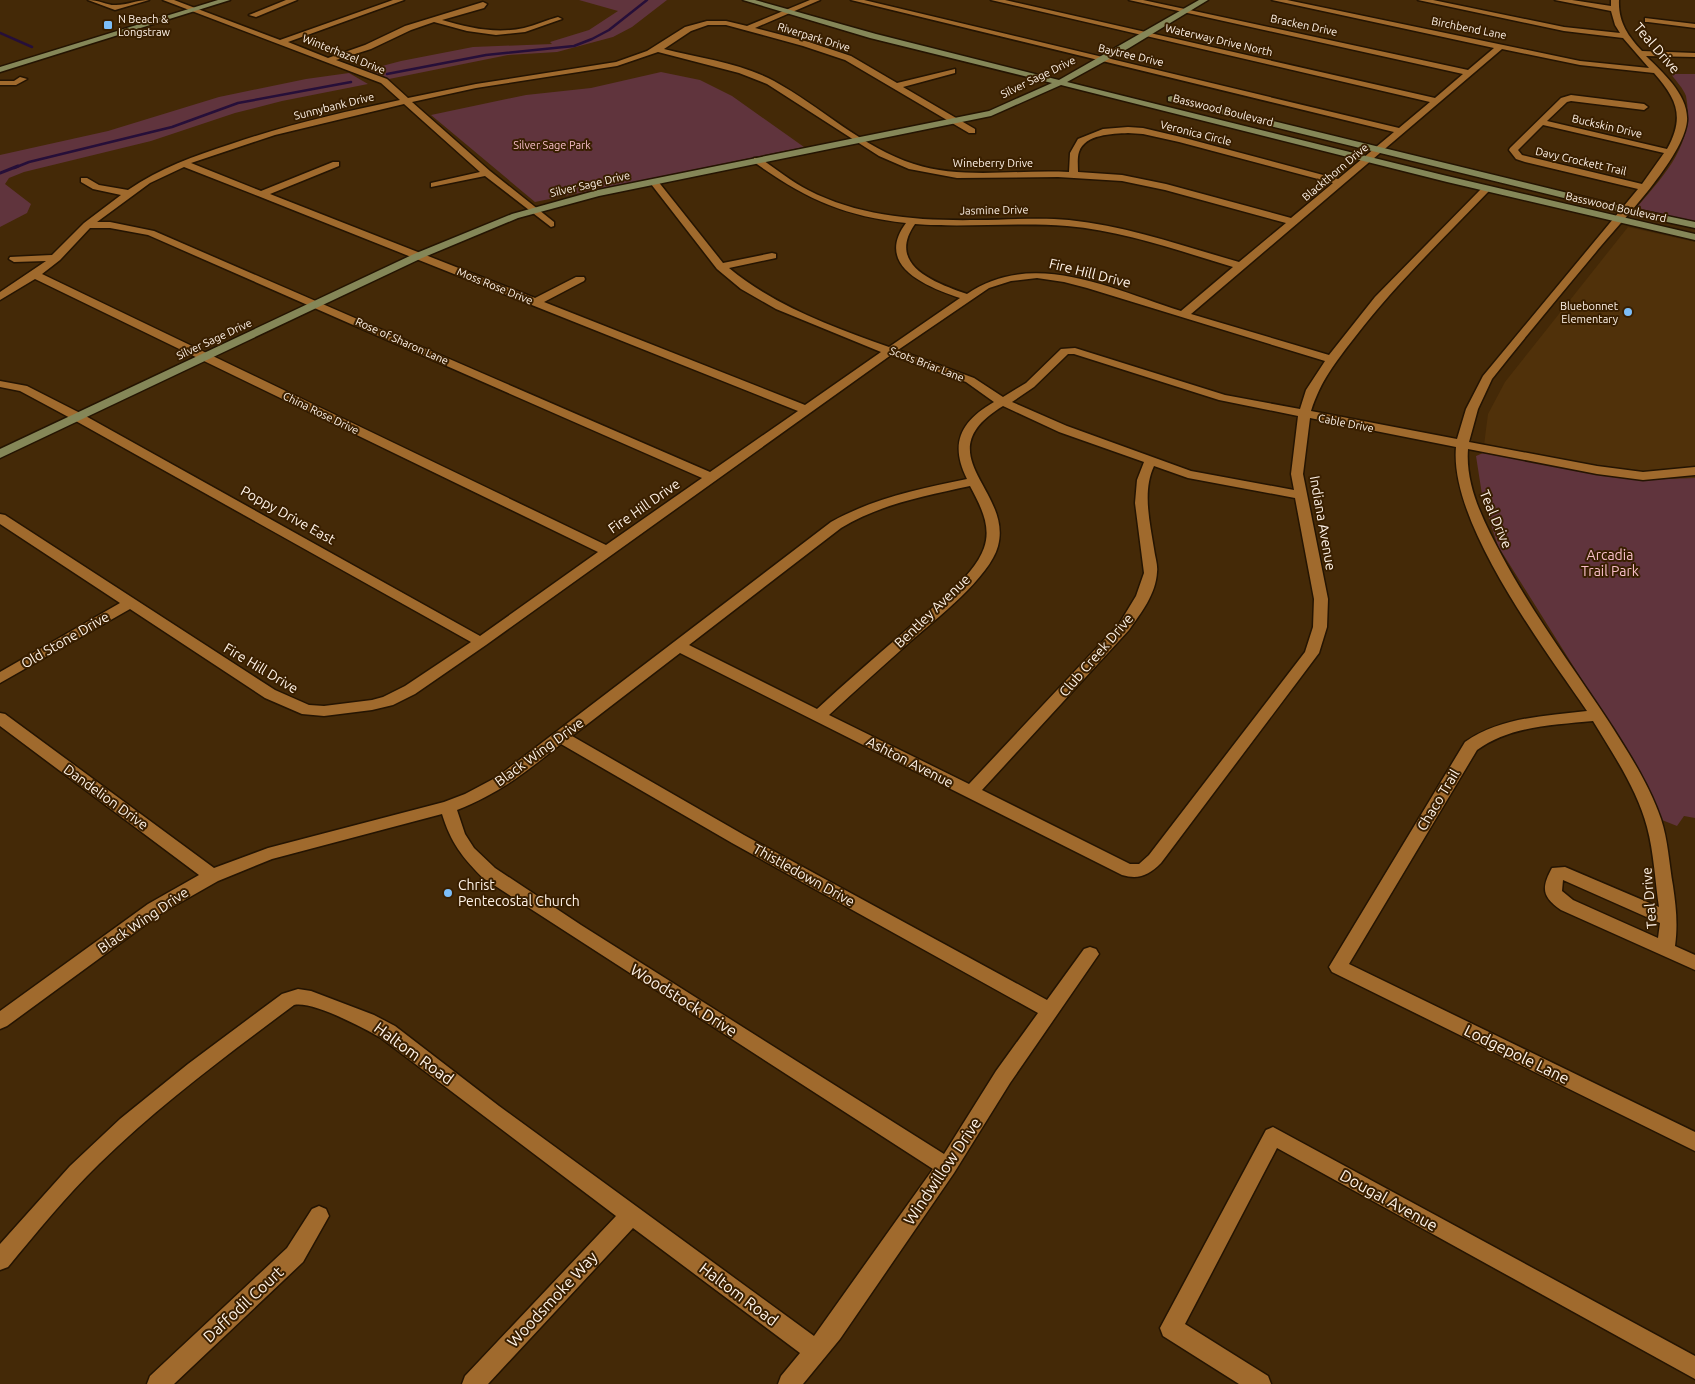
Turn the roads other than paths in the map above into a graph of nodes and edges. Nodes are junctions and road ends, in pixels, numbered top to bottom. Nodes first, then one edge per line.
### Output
1 (92, 0) edge
2 (145, 0) edge
3 (167, 0) edge
4 (202, 0) edge
5 (226, 0) edge
6 (292, 0) edge
7 (400, 0) edge
8 (747, 0) edge
9 (777, 0) edge
10 (816, 0) edge
11 (855, 0) edge
12 (995, 0) edge
13 (1133, 0) edge
14 (1204, 0) edge
15 (1276, 0) edge
16 (1422, 0) edge
17 (1559, 0) edge
18 (480, 2) edge
19 (1614, 5) edge
20 (184, 6) junction
21 (798, 7) junction
22 (194, 10) junction
23 (1184, 11) junction
24 (786, 12) junction
25 (253, 14) dead end
26 (558, 19) dead end
27 (434, 20) junction
28 (1648, 20) dead end
29 (711, 22) joint
30 (870, 25) dead end
31 (1695, 26) edge
32 (747, 29) junction
33 (1144, 35) junction
34 (1627, 36) junction
35 (281, 42) junction
36 (1501, 46) junction
37 (656, 49) junction
38 (1641, 53) junction
39 (1695, 55) edge
40 (329, 60) junction
41 (1101, 60) junction
42 (0, 61) edge
43 (0, 70) edge
44 (952, 71) dead end
45 (1658, 71) junction
46 (1470, 73) junction
47 (1074, 76) junction
48 (1062, 78) junction
49 (1090, 79) dead end
50 (897, 86) junction
51 (1161, 96) dead end
52 (408, 100) junction
53 (1438, 101) junction
54 (1644, 107) dead end
55 (956, 121) junction
56 (1540, 122) junction
57 (972, 131) dead end
58 (1402, 131) junction
59 (861, 140) junction
60 (1378, 150) junction
61 (1670, 152) junction
62 (1368, 159) junction
63 (757, 160) junction
64 (183, 163) junction
65 (336, 164) dead end
66 (487, 172) junction
67 (1073, 175) junction
68 (84, 180) dead end
69 (654, 182) junction
70 (1340, 182) junction
71 (434, 185) dead end
72 (1643, 187) junction
73 (1486, 189) junction
74 (128, 193) junction
75 (261, 194) junction
76 (533, 211) junction
77 (1621, 215) junction
78 (912, 221) junction
79 (1293, 222) junction
80 (551, 224) dead end
81 (87, 225) junction
82 (1695, 225) edge
83 (1695, 237) edge
84 (418, 256) junction
85 (772, 256) dead end
86 (56, 258) junction
87 (14, 259) dead end
88 (1240, 266) junction
89 (721, 267) junction
90 (35, 275) junction
91 (580, 279) dead end
92 (0, 297) edge
93 (969, 298) junction
94 (536, 302) junction
95 (316, 304) junction
96 (1183, 315) junction
97 (891, 350) junction
98 (205, 357) junction
99 (1332, 360) junction
100 (0, 384) edge
101 (1018, 393) joint
102 (1003, 402) junction
103 (807, 410) junction
104 (1304, 415) junction
105 (78, 417) junction
106 (1463, 445) junction
107 (0, 454) edge
108 (1151, 460) junction
109 (1695, 471) edge
110 (711, 477) junction
111 (973, 482) junction
112 (1300, 495) junction
113 (0, 518) edge
114 (607, 551) junction
115 (130, 603) junction
116 (481, 642) junction
117 (678, 646) junction
118 (0, 678) edge
119 (1597, 715) junction
120 (818, 716) junction
121 (0, 718) edge
122 (561, 737) junction
123 (970, 792) junction
124 (448, 807) junction
125 (1143, 870) joint
126 (212, 876) junction
127 (1669, 919) junction
128 (1666, 950) junction
129 (1090, 954) dead end
130 (1695, 963) edge
131 (1338, 967) joint
132 (1050, 1010) junction
133 (0, 1021) edge
134 (1695, 1142) edge
135 (947, 1167) junction
136 (632, 1214) junction
137 (319, 1216) dead end
138 (0, 1260) edge
139 (816, 1351) junction
140 (1695, 1368) edge
141 (158, 1384) edge
142 (473, 1384) edge
143 (789, 1384) edge
144 (1260, 1384) edge

1 - 2 street
3 - 20 street, Winterhazel Drive
4 - 20 main road
5 - 22 main road
6 - 25 street
7 - 35 street
8 - 24 main road, Basswood Boulevard
9 - 21 main road
10 - 21 street
11 - 41 street, Baytree Drive
12 - 33 street, Waterway Drive North
13 - 23 street, Bracken Drive
14 - 23 main road, Silver Sage Drive
15 - 36 street, Birchbend Lane
16 - 34 street
17 - 19 street
18 - 27 street
19 - 34 street, Teal Drive
20 - 22 street, Winterhazel Drive
20 - 42 main road
21 - 24 street
21 - 30 main road
22 - 35 street, Winterhazel Drive
22 - 43 main road
23 - 33 main road, Silver Sage Drive
23 - 46 street, Bracken Drive
24 - 32 street
24 - 48 main road, Basswood Boulevard
26 - 27 street
27 - 40 street
28 - 31 street
29 - 32 street, Riverpark Drive
29 - 37 street, Sunnybank Drive
32 - 50 street, Riverpark Drive
33 - 41 main road, Silver Sage Drive
33 - 53 street, Waterway Drive North
34 - 38 street, Teal Drive
35 - 40 street, Winterhazel Drive
36 - 45 street, Birchbend Lane
36 - 46 street, Blackthorn Drive
37 - 52 street, Sunnybank Drive
37 - 59 street, Wineberry Drive
38 - 39 street
38 - 45 street, Teal Drive
40 - 52 street, Winterhazel Drive
41 - 47 main road, Silver Sage Drive
41 - 58 street, Baytree Drive
44 - 50 street
45 - 61 street, Teal Drive
46 - 53 street, Blackthorn Drive
47 - 48 main road, Silver Sage Drive
47 - 49 main road
48 - 55 main road, Silver Sage Drive
48 - 62 main road, Basswood Boulevard
50 - 55 street, Riverpark Drive
51 - 60 main road, Basswood Boulevard
52 - 64 street, Sunnybank Drive
52 - 66 street, Winterhazel Drive
53 - 58 street, Blackthorn Drive
54 - 56 street
55 - 57 street, Riverpark Drive
55 - 59 main road, Silver Sage Drive
56 - 61 street, Buckskin Drive
56 - 72 street, Davy Crockett Trail
58 - 60 street, Blackthorn Drive
59 - 63 main road, Silver Sage Drive
59 - 67 street, Wineberry Drive
60 - 62 street, Blackthorn Drive
60 - 77 main road, Basswood Boulevard
61 - 72 street, Teal Drive
62 - 70 street, Blackthorn Drive
62 - 73 main road, Basswood Boulevard
63 - 69 main road, Silver Sage Drive
63 - 78 street, Jasmine Drive
64 - 74 street, Sunnybank Drive
64 - 75 street, Moss Rose Drive
65 - 75 street
66 - 71 street
66 - 76 street, Winterhazel Drive
67 - 70 street, Veronica Circle
67 - 79 street, Wineberry Drive
68 - 74 street
69 - 76 main road, Silver Sage Drive
69 - 89 street, Scots Briar Lane
70 - 79 street, Blackthorn Drive
72 - 77 street, Teal Drive
73 - 77 main road, Basswood Boulevard
73 - 99 street, Indiana Avenue
74 - 81 street, Sunnybank Drive
75 - 84 street, Moss Rose Drive
76 - 80 street, Winterhazel Drive
76 - 84 main road, Silver Sage Drive
77 - 82 main road, Basswood Boulevard
77 - 83 main road, Basswood Boulevard
77 - 106 street, Teal Drive
78 - 88 street, Jasmine Drive
78 - 93 street
79 - 88 street, Blackthorn Drive
81 - 86 street, Sunnybank Drive
81 - 95 street, Rose of Sharon Lane
84 - 94 street, Moss Rose Drive
84 - 95 main road, Silver Sage Drive
85 - 89 street
86 - 87 street
86 - 90 street, Sunnybank Drive
88 - 96 street, Blackthorn Drive
89 - 97 street, Scots Briar Lane
90 - 92 street, Sunnybank Drive
90 - 98 street, China Rose Drive
91 - 94 street
93 - 96 street, Fire Hill Drive
93 - 97 street, Fire Hill Drive
94 - 103 street, Moss Rose Drive
95 - 98 main road, Silver Sage Drive
95 - 110 street, Rose of Sharon Lane
96 - 99 street, Fire Hill Drive
97 - 102 street, Scots Briar Lane
97 - 103 street, Fire Hill Drive
98 - 105 main road, Silver Sage Drive
98 - 114 street, China Rose Drive
99 - 104 street, Indiana Avenue
100 - 105 street, Poppy Drive East
101 - 102 street, Bentley Avenue
101 - 104 street, Cable Drive
102 - 108 street, Scots Briar Lane
102 - 111 street, Bentley Avenue
103 - 110 street, Fire Hill Drive
104 - 106 street, Cable Drive
104 - 112 street, Indiana Avenue
105 - 107 main road, Silver Sage Drive
105 - 116 street, Poppy Drive East
106 - 109 street, Cable Drive
106 - 119 street, Teal Drive
108 - 112 street, Scots Briar Lane
108 - 123 street, Club Creek Drive
110 - 114 street, Fire Hill Drive
111 - 117 street, Black Wing Drive
111 - 120 street, Bentley Avenue
112 - 125 street, Indiana Avenue
113 - 115 street, Fire Hill Drive
114 - 116 street, Fire Hill Drive
115 - 116 street, Fire Hill Drive
115 - 118 street, Old Stone Drive
117 - 120 street, Ashton Avenue
117 - 122 street, Black Wing Drive
119 - 127 street, Teal Drive
119 - 131 street, Chaco Trail
120 - 123 street, Ashton Avenue
121 - 126 street, Dandelion Drive
122 - 124 street, Black Wing Drive
122 - 132 street, Thistledown Drive
123 - 125 street, Ashton Avenue
124 - 126 street, Black Wing Drive
124 - 135 street, Woodstock Drive
126 - 133 street, Black Wing Drive
127 - 128 street, Teal Drive
127 - 128 street
128 - 130 street
129 - 132 street, Windwillow Drive
131 - 134 street, Lodgepole Lane
132 - 135 street, Windwillow Drive
135 - 139 street, Windwillow Drive
136 - 138 street, Haltom Road
136 - 139 street, Haltom Road
136 - 142 street, Woodsmoke Way
137 - 141 street, Daffodil Court
139 - 143 street, Windwillow Drive
140 - 144 street, Dougal Avenue

